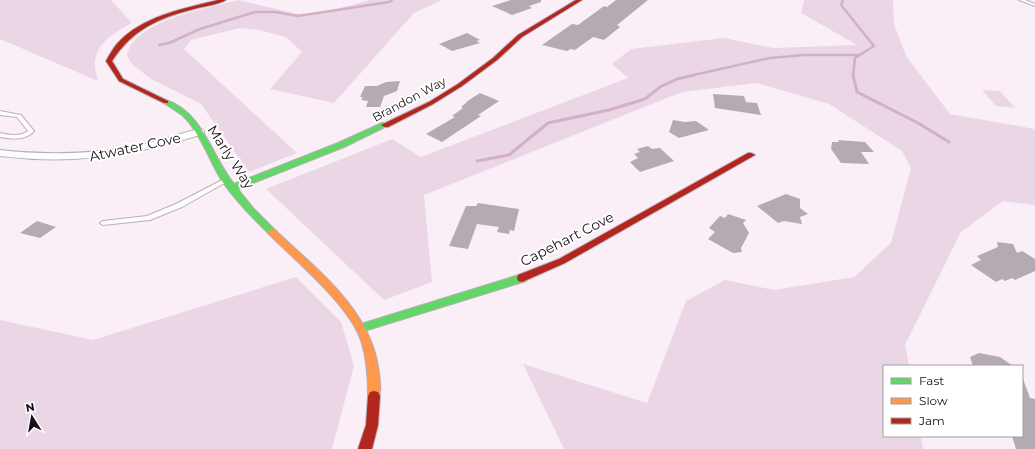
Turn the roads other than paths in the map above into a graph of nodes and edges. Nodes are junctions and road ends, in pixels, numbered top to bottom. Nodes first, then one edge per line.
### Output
1 (224, 0) edge
2 (580, 0) edge
3 (1020, 0) edge
4 (1035, 5) edge
5 (0, 113) edge
6 (199, 132) junction
7 (0, 135) edge
8 (0, 154) edge
9 (751, 155) dead end
10 (226, 180) junction
11 (232, 188) junction
12 (103, 223) dead end
13 (361, 328) junction
14 (365, 449) edge

1 - 6 street, Marly Way
2 - 11 street, Brandon Way
3 - 4 lane
5 - 7 lane
6 - 8 street, Atwater Cove
6 - 10 street, Marly Way
9 - 13 street, Capehart Cove
10 - 11 street, Marly Way
10 - 12 lane
11 - 13 street, Marly Way
13 - 14 street, Marly Way

